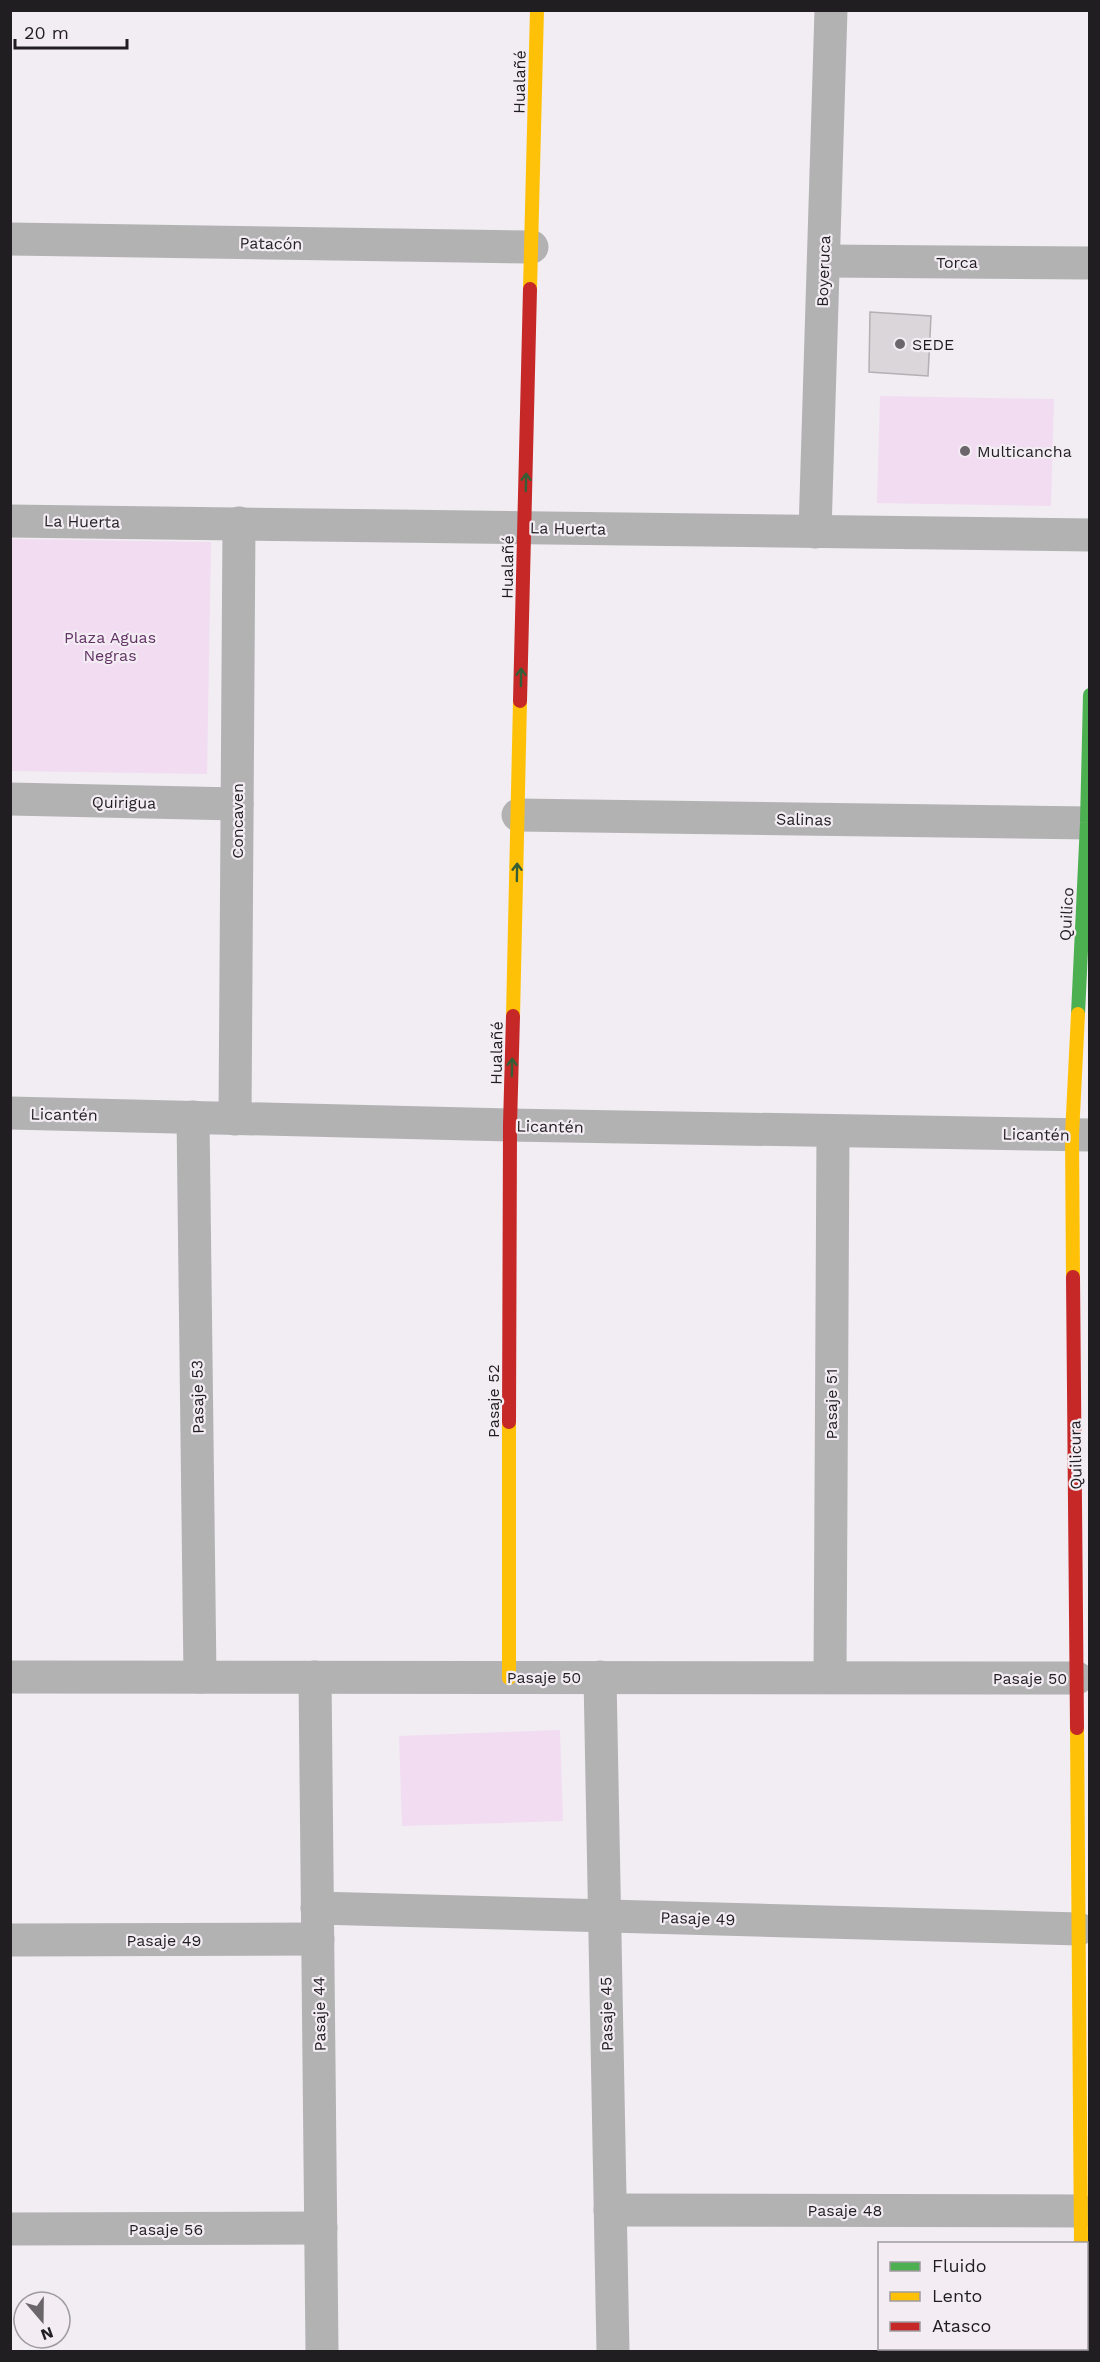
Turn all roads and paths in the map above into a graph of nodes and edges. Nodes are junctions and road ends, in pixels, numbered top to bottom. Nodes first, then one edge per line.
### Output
1 (537, 10) edge
2 (831, 10) edge
3 (10, 239) edge
4 (532, 247) junction
5 (824, 261) junction
6 (1089, 263) edge
7 (10, 521) edge
8 (239, 524) junction
9 (525, 527) junction
10 (816, 532) junction
11 (1089, 535) edge
12 (1089, 695) edge
13 (10, 799) edge
14 (237, 804) junction
15 (518, 815) junction
16 (1088, 823) edge
17 (10, 1113) edge
18 (193, 1117) junction
19 (236, 1119) junction
20 (510, 1125) junction
21 (833, 1131) junction
22 (1081, 1135) edge
23 (10, 1677) edge
24 (200, 1677) junction
25 (315, 1677) junction
26 (509, 1677) junction
27 (600, 1677) junction
28 (830, 1677) junction
29 (1077, 1678) junction
30 (604, 1916) junction
31 (318, 1923) junction
32 (1079, 1929) junction
33 (10, 1940) edge
34 (610, 2210) junction
35 (1081, 2211) junction
36 (321, 2228) junction
37 (10, 2229) edge
38 (1081, 2242) edge
39 (322, 2352) edge
40 (613, 2352) edge

1 - 4 street, Hualañé
2 - 5 street, Boyeruca
3 - 4 street, Patacón
9 -> 4 street, Hualañé
5 - 6 street, Torca
5 - 10 street, Boyeruca
7 - 8 street, La Huerta
8 - 9 street, La Huerta
8 - 14 street, Concaven
9 - 10 street, La Huerta
15 -> 9 street, Hualañé
10 - 11 street, La Huerta
12 - 16 street, Quilico
13 - 14 street, Quirigua
14 - 19 street, Concaven
15 - 16 street, Salinas
20 -> 15 street, Hualañé
16 - 22 street, Quilico
17 - 18 street, Licantén
18 - 19 street, Licantén
18 - 24 street, Pasaje 53
19 - 20 street, Licantén
20 - 21 street, Licantén
20 - 26 street, Pasaje 52
21 - 22 street, Licantén
21 - 28 street, Pasaje 51
22 - 29 street, Quilicura
23 - 24 street, Pasaje 50
24 - 25 street, Pasaje 50
25 - 26 street, Pasaje 50
25 - 31 street, Pasaje 44
26 - 27 street, Pasaje 50
27 - 28 street, Pasaje 50
27 - 30 street, Pasaje 45
28 - 29 street, Pasaje 50
29 - 32 street, Quilicura
30 - 31 street, Pasaje 49
30 - 32 street, Pasaje 49
30 - 34 street, Pasaje 45
31 - 33 street, Pasaje 49
31 - 36 street, Pasaje 44
32 - 35 street, Quilicura
34 - 35 street, Pasaje 48
34 - 40 street, Pasaje 45
35 - 38 street, Quilicura
36 - 37 street, Pasaje 56
36 - 39 street, Pasaje 44

